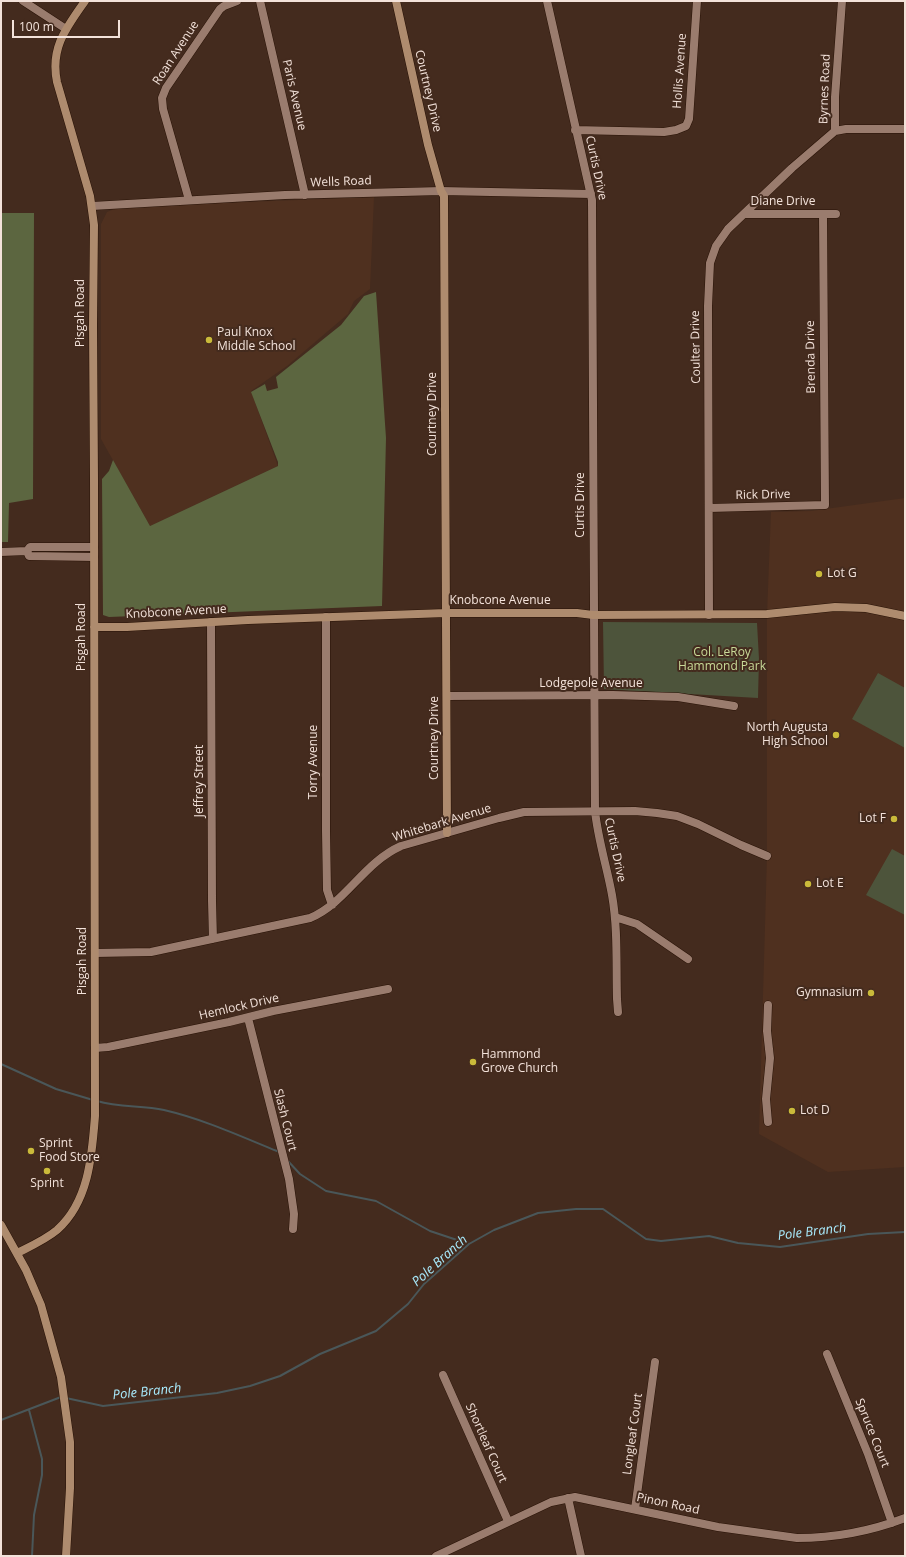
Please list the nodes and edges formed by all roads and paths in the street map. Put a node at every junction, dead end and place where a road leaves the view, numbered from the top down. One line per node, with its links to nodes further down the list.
1 (24, 1): 9 (street)
2 (84, 1): 9 (street, Pisgah Road)
3 (237, 1): 16 (street, Roan Avenue)
4 (260, 1): 15 (street, Paris Avenue)
5 (396, 1): 13 (street, Courtney Drive)
6 (547, 1): 11 (street, Curtis Drive)
7 (697, 1): 11 (street, Hollis Avenue)
8 (842, 1): 12 (street, Byrnes Road)
9 (66, 29): 17 (street, Pisgah Road)
10 (905, 128): 12 (street, Byrnes Road)
11 (575, 130): 14 (street, Curtis Drive)
12 (835, 131): 18 (street, Coulter Drive)
13 (441, 191): 14 (street, Wells Road); 15 (street, Wells Road); 27 (street, Courtney Drive)
14 (590, 194): 28 (street, Curtis Drive)
15 (305, 195): 16 (street, Wells Road)
16 (189, 200): 17 (street, Wells Road)
17 (92, 206): 23 (street, Pisgah Road)
18 (744, 214): 19 (street, Diane Drive); 22 (street, Coulter Drive)
19 (823, 214): 20 (street); 21 (street, Brenda Drive)
20 (836, 214)
21 (816, 506): 22 (street, Rick Drive)
22 (709, 508): 29 (street, Coulter Drive)
23 (94, 546): 24 (street); 26 (street, Pisgah Road)
24 (27, 551): 25 (street); 26 (street)
25 (1, 552)
26 (94, 557): 33 (street, Pisgah Road)
27 (446, 613): 28 (street, Knobcone Avenue); 31 (street, Knobcone Avenue); 34 (street, Courtney Drive)
28 (593, 615): 29 (street, Knobcone Avenue); 35 (street, Curtis Drive)
29 (709, 615): 30 (street, Knobcone Avenue)
30 (905, 616)
31 (326, 618): 32 (street, Knobcone Avenue); 40 (street, Torry Avenue)
32 (211, 622): 33 (street, Knobcone Avenue); 42 (street, Jeffrey Street)
33 (94, 627): 43 (street, Pisgah Road)
34 (447, 696): 35 (street, Lodgepole Avenue); 38 (street, Courtney Drive)
35 (594, 696): 36 (street, Lodgepole Avenue); 37 (street, Curtis Drive)
36 (734, 706)
37 (595, 812): 38 (street, Whitebark Avenue); 39 (street, Whitebark Avenue); 41 (street, Curtis Drive)
38 (447, 833): 40 (street, Whitebark Avenue)
39 (767, 856)
40 (332, 905): 42 (street, Whitebark Avenue)
41 (615, 917): 44 (street); 47 (street, Curtis Drive)
42 (213, 939): 43 (street, Whitebark Avenue)
43 (95, 953): 49 (street, Pisgah Road)
44 (688, 959)
45 (388, 989): 48 (street, Hemlock Drive)
46 (768, 1005): 50 (street)
47 (618, 1012)
48 (248, 1018): 49 (street, Hemlock Drive); 52 (street, Slash Court)
49 (96, 1048): 53 (street, Pisgah Road)
50 (768, 1122)
51 (1, 1225): 53 (street)
52 (293, 1229)
53 (17, 1253): 62 (street)
54 (827, 1354): 61 (street, Spruce Court)
55 (654, 1362): 58 (street, Longleaf Court)
56 (443, 1376): 60 (street, Shortleaf Court)
57 (568, 1498): 58 (street, Pinon Road); 60 (street, Pinon Road); 64 (street)
58 (635, 1509): 61 (street, Pinon Road)
59 (905, 1518): 61 (street, Pinon Road)
60 (508, 1521): 63 (street, Pinon Road)
61 (892, 1522)
62 (66, 1556)
63 (436, 1556)
64 (581, 1556)

